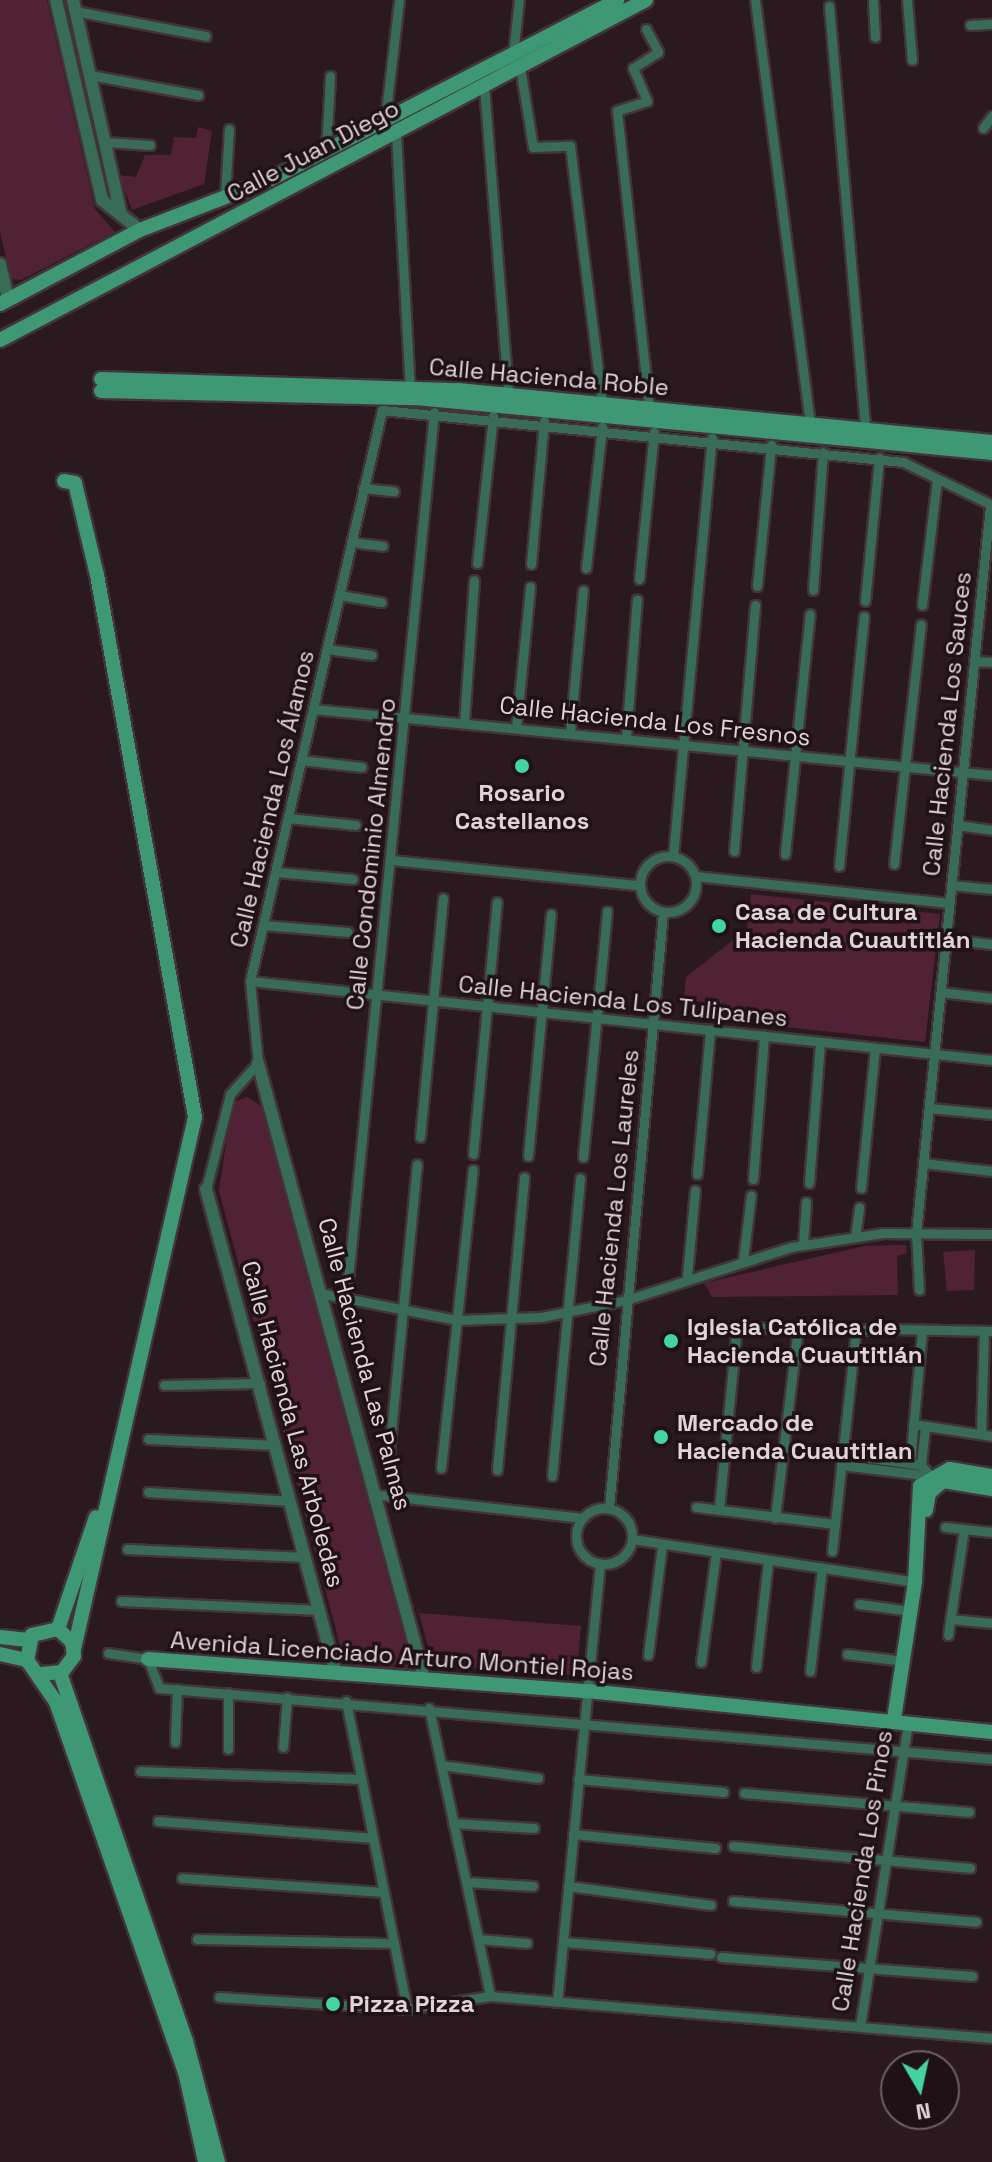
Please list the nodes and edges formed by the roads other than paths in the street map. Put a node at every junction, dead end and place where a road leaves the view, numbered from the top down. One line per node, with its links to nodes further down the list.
1 (56, 0): 33 (street)
2 (399, 0): 23 (street)
3 (519, 0): 16 (street)
4 (617, 0): 16 (main road, Calle Juan Diego)
5 (646, 0): 16 (main road, Calle Juan Diego)
6 (755, 0): 48 (street)
7 (873, 0): 15 (street)
8 (907, 0): 17 (street)
9 (74, 6): 14 (street); 18 (street)
10 (829, 6): 50 (street)
11 (992, 24): 12 (street)
12 (970, 25)
13 (646, 29): 43 (street)
14 (206, 36)
15 (875, 37)
16 (516, 60): 20 (main road, Calle Juan Diego); 23 (main road, Calle Juan Diego); 42 (street)
17 (912, 60)
18 (90, 75): 21 (street); 27 (street)
19 (330, 76): 29 (street)
20 (484, 86): 26 (main road, Calle Juan Diego); 41 (street)
21 (198, 95)
22 (992, 116): 24 (street)
23 (385, 120): 29 (main road, Calle Juan Diego)
24 (983, 128)
25 (229, 129): 30 (street)
26 (396, 133): 34 (main road, Calle Juan Diego); 40 (street)
27 (106, 142): 28 (street); 33 (street)
28 (150, 145)
29 (326, 151): 30 (main road, Calle Juan Diego)
30 (225, 196): 31 (main road, Calle Juan Diego)
31 (206, 202): 32 (main road, Calle Juan Diego); 34 (main road)
32 (189, 210): 35 (main road, Calle Juan Diego); 36 (main road)
33 (121, 215): 35 (street)
34 (218, 226): 36 (main road, Calle Juan Diego)
35 (140, 230): 38 (main road, Calle Juan Diego)
36 (199, 237): 39 (main road, Calle Juan Diego)
37 (0, 264): 38 (street)
38 (4, 298)
39 (0, 340)
40 (410, 388): 41 (main road, Calle Hacienda Roble); 56 (main road, Calle Hacienda Roble)
41 (508, 394): 42 (main road, Calle Hacienda Roble)
42 (602, 403): 43 (main road, Calle Hacienda Roble)
43 (649, 407): 48 (main road, Calle Hacienda Roble)
44 (382, 410): 45 (street, Calle Hacienda Roble); 59 (street, Calle Hacienda Los Álamos)
45 (434, 412): 46 (street, Calle Hacienda Roble); 87 (street, Calle Condominio Almendro)
46 (493, 416): 47 (street, Calle Hacienda Roble); 64 (street)
47 (544, 421): 49 (street, Calle Hacienda Roble); 65 (street)
48 (810, 423): 50 (main road, Calle Hacienda Roble)
49 (602, 427): 51 (street, Calle Hacienda Roble); 66 (street)
50 (865, 428): 53 (main road, Calle Hacienda Roble)
51 (654, 432): 52 (street, Calle Hacienda Roble); 67 (street)
52 (712, 438): 54 (street, Calle Hacienda Roble); 92 (street)
53 (992, 442)
54 (771, 445): 55 (street, Calle Hacienda Roble); 69 (street)
55 (823, 452): 57 (street, Calle Hacienda Roble); 71 (street)
56 (992, 453)
57 (879, 458): 58 (street, Calle Hacienda Roble); 75 (street)
58 (937, 479): 61 (street, Calle Hacienda Roble); 78 (street)
59 (363, 488): 60 (street); 62 (street, Calle Hacienda Los Álamos)
60 (394, 491)
61 (991, 505): 84 (street, Calle Hacienda Los Sauces)
62 (351, 542): 63 (street); 73 (street, Calle Hacienda Los Álamos)
63 (383, 546)
64 (477, 563)
65 (531, 564)
66 (586, 568)
67 (639, 579)
68 (474, 580): 88 (street)
69 (757, 586)
70 (530, 587): 89 (street)
71 (813, 590)
72 (583, 591): 90 (street)
73 (339, 595): 76 (street); 82 (street, Calle Hacienda Los Álamos)
74 (637, 599): 91 (street)
75 (865, 601)
76 (381, 602)
77 (755, 605): 93 (street)
78 (922, 605)
79 (810, 614): 94 (street)
80 (864, 616): 96 (street)
81 (921, 625): 97 (street)
82 (327, 649): 83 (street); 86 (street, Calle Hacienda Los Álamos)
83 (372, 655)
84 (974, 661): 85 (street); 99 (street, Calle Hacienda Los Sauces)
85 (992, 662)
86 (313, 709): 87 (street, Calle Hacienda Los Fresnos); 95 (street, Calle Hacienda Los Álamos)
87 (405, 717): 88 (street, Calle Hacienda Los Fresnos); 108 (street, Calle Condominio Almendro)
88 (464, 723): 89 (street, Calle Hacienda Los Fresnos)
89 (516, 728): 90 (street, Calle Hacienda Los Fresnos)
90 (570, 733): 91 (street, Calle Hacienda Los Fresnos)
91 (626, 738): 92 (street, Calle Hacienda Los Fresnos)
92 (681, 744): 93 (street, Calle Hacienda Los Fresnos); 107 (street)
93 (743, 750): 94 (street, Calle Hacienda Los Fresnos); 105 (street)
94 (796, 755): 96 (street, Calle Hacienda Los Fresnos); 106 (street)
95 (301, 760): 98 (street); 101 (street, Calle Hacienda Los Álamos)
96 (849, 761): 97 (street, Calle Hacienda Los Fresnos); 110 (street)
97 (904, 766): 99 (street, Calle Hacienda Los Fresnos); 109 (street)
98 (362, 767)
99 (963, 772): 100 (street, Calle Hacienda Los Fresnos); 103 (street, Calle Hacienda Los Sauces)
100 (992, 775)
101 (288, 818): 102 (street); 111 (street, Calle Hacienda Los Álamos)
102 (356, 825)
103 (957, 825): 104 (street); 115 (street, Calle Hacienda Los Sauces)
104 (992, 830)
105 (734, 851)
106 (785, 854)
107 (673, 856): 112 (street); 114 (street)
108 (391, 860): 114 (street); 129 (street, Calle Condominio Almendro)
109 (894, 864)
110 (839, 866)
111 (276, 872): 113 (street); 123 (street, Calle Hacienda Los Álamos)
112 (695, 876): 119 (street); 121 (street)
113 (353, 879)
114 (639, 885): 121 (street)
115 (951, 885): 116 (street); 119 (street, Calle Hacienda Los Sauces)
116 (992, 889)
117 (443, 898): 131 (street)
118 (497, 902): 132 (street)
119 (949, 903): 125 (street, Calle Hacienda Los Sauces)
120 (607, 911): 134 (street)
121 (663, 912): 135 (street, Calle Hacienda Los Laureles)
122 (551, 914): 133 (street)
123 (263, 925): 124 (street); 127 (street, Calle Hacienda Los Álamos)
124 (348, 932)
125 (946, 939): 126 (street); 128 (street, Calle Hacienda Los Sauces)
126 (992, 944)
127 (250, 981): 129 (street, Calle Hacienda Los Tulipanes); 142 (street, Calle Hacienda Los Álamos)
128 (941, 992): 130 (street); 140 (street, Calle Hacienda Los Sauces)
129 (377, 995): 131 (street, Calle Hacienda Los Tulipanes); 172 (street, Calle Condominio Almendro)
130 (992, 998)
131 (435, 1001): 132 (street, Calle Hacienda Los Tulipanes); 145 (street)
132 (491, 1007): 133 (street, Calle Hacienda Los Tulipanes); 146 (street)
133 (545, 1012): 134 (street, Calle Hacienda Los Tulipanes); 147 (street)
134 (597, 1018): 135 (street, Calle Hacienda Los Tulipanes); 148 (street)
135 (652, 1024): 136 (street, Calle Hacienda Los Tulipanes); 173 (street, Calle Hacienda Los Laureles)
136 (710, 1030): 137 (street, Calle Hacienda Los Tulipanes); 153 (street)
137 (764, 1035): 138 (street, Calle Hacienda Los Tulipanes); 156 (street)
138 (820, 1042): 139 (street, Calle Hacienda Los Tulipanes); 157 (street)
139 (875, 1048): 140 (street, Calle Hacienda Los Tulipanes); 158 (street)
140 (935, 1055): 141 (street, Calle Hacienda Los Tulipanes); 143 (street, Calle Hacienda Los Sauces)
141 (992, 1060)
142 (258, 1063): 159 (street); 171 (street, Calle Hacienda Las Palmas)
143 (929, 1108): 144 (street); 149 (street, Calle Hacienda Los Sauces)
144 (992, 1114)
145 (420, 1137)
146 (473, 1154)
147 (528, 1156)
148 (583, 1157)
149 (923, 1163): 152 (street); 164 (street, Calle Hacienda Los Sauces)
150 (417, 1164): 174 (street)
151 (473, 1170): 177 (street)
152 (992, 1171)
153 (697, 1174)
154 (524, 1177): 176 (street)
155 (580, 1178): 175 (street)
156 (753, 1179)
157 (809, 1183)
158 (861, 1188)
159 (206, 1189): 186 (street, Calle Hacienda Las Arboledas)
160 (695, 1190): 169 (street)
161 (751, 1195): 168 (street)
162 (806, 1202): 167 (street)
163 (859, 1207): 166 (street)
164 (916, 1233): 165 (street); 166 (street); 170 (street, Calle Hacienda Los Sauces)
165 (992, 1234)
166 (855, 1237): 167 (street)
167 (803, 1245): 168 (street)
168 (743, 1260): 169 (street)
169 (687, 1276): 173 (street)
170 (919, 1290)
171 (324, 1294): 172 (street); 205 (street, Calle Hacienda Las Palmas)
172 (346, 1300): 174 (street)
173 (626, 1300): 175 (street); 208 (street, Calle Hacienda Los Laureles)
174 (400, 1311): 177 (street); 193 (street)
175 (571, 1312): 176 (street); 201 (street)
176 (511, 1318): 177 (street); 199 (street)
177 (457, 1320): 198 (street)
178 (716, 1327): 179 (street)
179 (737, 1327): 180 (street); 209 (street)
180 (798, 1328): 181 (street); 211 (street)
181 (856, 1329): 183 (street); 194 (street)
182 (894, 1329): 184 (street)
183 (875, 1330)
184 (922, 1330): 185 (street); 188 (street)
185 (988, 1331): 190 (street)
186 (260, 1383): 187 (street); 192 (street, Calle Hacienda Las Arboledas)
187 (164, 1385)
188 (913, 1424): 189 (street); 195 (street)
189 (925, 1426): 190 (street); 200 (street)
190 (987, 1435)
191 (148, 1439): 192 (street)
192 (276, 1445): 206 (street, Calle Hacienda Las Arboledas)
193 (389, 1454)
194 (843, 1454): 196 (street); 197 (street)
195 (910, 1463): 197 (street); 200 (street)
196 (841, 1465): 197 (street); 212 (street)
197 (892, 1466): 200 (street)
198 (441, 1468)
199 (497, 1470)
200 (930, 1475): 202 (main road); 203 (main road); 225 (main road, Calle Hacienda Los Pinos)
201 (552, 1476)
202 (992, 1476)
203 (992, 1489)
204 (148, 1492): 206 (street)
205 (380, 1495): 210 (street); 250 (street, Calle Hacienda Las Palmas)
206 (291, 1501): 221 (street, Calle Hacienda Las Arboledas)
207 (696, 1507): 209 (street)
208 (609, 1508): 210 (street); 216 (street)
209 (719, 1509): 211 (street)
210 (583, 1518): 223 (street)
211 (775, 1518): 212 (street)
212 (835, 1524): 219 (street)
213 (945, 1527): 214 (street)
214 (964, 1529): 215 (street); 230 (street)
215 (992, 1532)
216 (632, 1539): 217 (street); 223 (street)
217 (662, 1546): 220 (street); 240 (street)
218 (127, 1549): 221 (street)
219 (832, 1551)
220 (716, 1553): 222 (street); 244 (street)
221 (305, 1557): 228 (street, Calle Hacienda Las Arboledas)
222 (768, 1561): 224 (street); 245 (street)
223 (600, 1563): 252 (street)
224 (822, 1568): 225 (street); 246 (street)
225 (915, 1582): 229 (main road, Calle Hacienda Los Pinos)
226 (121, 1601): 228 (street)
227 (859, 1604): 229 (street)
228 (319, 1610): 247 (street, Calle Hacienda Las Arboledas)
229 (911, 1611): 243 (main road, Calle Hacienda Los Pinos)
230 (950, 1619): 231 (street); 233 (street)
231 (992, 1623)
232 (58, 1629): 235 (main road); 236 (main road); 236 (main road)
233 (948, 1635)
234 (0, 1637): 235 (main road)
235 (28, 1640): 242 (main road)
236 (74, 1649): 248 (main road)
237 (108, 1653): 241 (street)
238 (0, 1654): 242 (main road)
239 (847, 1654): 243 (street)
240 (648, 1655)
241 (148, 1659): 247 (main road, Avenida Licenciado Arturo Montiel Rojas); 251 (street, Avenida Licenciado Arturo Montiel Rojas)
242 (27, 1660): 249 (main road)
243 (904, 1661): 257 (main road, Calle Hacienda Los Pinos)
244 (701, 1662)
245 (756, 1667)
246 (810, 1671)
247 (335, 1672): 250 (main road, Avenida Licenciado Arturo Montiel Rojas)
248 (60, 1673): 249 (main road); 306 (main road)
249 (42, 1674): 305 (main road)
250 (424, 1678): 252 (main road, Avenida Licenciado Arturo Montiel Rojas)
251 (177, 1689): 253 (street, Avenida Licenciado Arturo Montiel Rojas); 260 (street)
252 (587, 1691): 257 (main road, Avenida Licenciado Arturo Montiel Rojas); 258 (street)
253 (228, 1693): 254 (street, Avenida Licenciado Arturo Montiel Rojas); 262 (street)
254 (287, 1697): 255 (street, Avenida Licenciado Arturo Montiel Rojas); 261 (street)
255 (346, 1701): 256 (street, Avenida Licenciado Arturo Montiel Rojas); 268 (street)
256 (429, 1708): 258 (street, Avenida Licenciado Arturo Montiel Rojas); 265 (street)
257 (901, 1720): 259 (main road, Avenida Licenciado Arturo Montiel Rojas); 263 (street, Calle Hacienda Los Pinos)
258 (584, 1721): 263 (street, Avenida Licenciado Arturo Montiel Rojas); 269 (street)
259 (992, 1732)
260 (175, 1742)
261 (283, 1747)
262 (228, 1749)
263 (903, 1750): 264 (street, Avenida Licenciado Arturo Montiel Rojas); 272 (street, Calle Hacienda Los Pinos)
264 (992, 1759)
265 (441, 1765): 267 (street); 275 (street)
266 (140, 1771): 268 (street)
267 (538, 1778)
268 (361, 1779): 278 (street)
269 (578, 1779): 270 (street); 277 (street)
270 (723, 1792)
271 (744, 1793): 272 (street)
272 (896, 1806): 273 (street); 281 (street, Calle Hacienda Los Pinos)
273 (969, 1812)
274 (158, 1821): 278 (street)
275 (453, 1823): 276 (street); 284 (street)
276 (534, 1828)
277 (573, 1834): 280 (street); 286 (street)
278 (373, 1838): 287 (street)
279 (733, 1846): 281 (street)
280 (715, 1848)
281 (887, 1860): 282 (street); 290 (street, Calle Hacienda Los Pinos)
282 (970, 1868)
283 (182, 1878): 287 (street)
284 (466, 1882): 285 (street); 293 (street)
285 (533, 1886)
286 (568, 1886): 289 (street); 294 (street)
287 (384, 1892): 295 (street)
288 (733, 1901): 290 (street)
289 (711, 1905)
290 (877, 1915): 291 (street); 297 (street, Calle Hacienda Los Pinos)
291 (976, 1922)
292 (197, 1939): 295 (street)
293 (478, 1939): 296 (street); 299 (street)
294 (563, 1942): 297 (street); 301 (street)
295 (394, 1943): 302 (street)
296 (527, 1943)
297 (869, 1970): 298 (street); 303 (street, Calle Hacienda Los Pinos)
298 (972, 1976)
299 (490, 1996): 301 (street); 302 (street)
300 (219, 1997): 302 (street)
301 (557, 2002): 303 (street)
302 (407, 2009)
303 (860, 2026): 304 (street)
304 (992, 2038)
305 (205, 2162)
306 (218, 2162)

